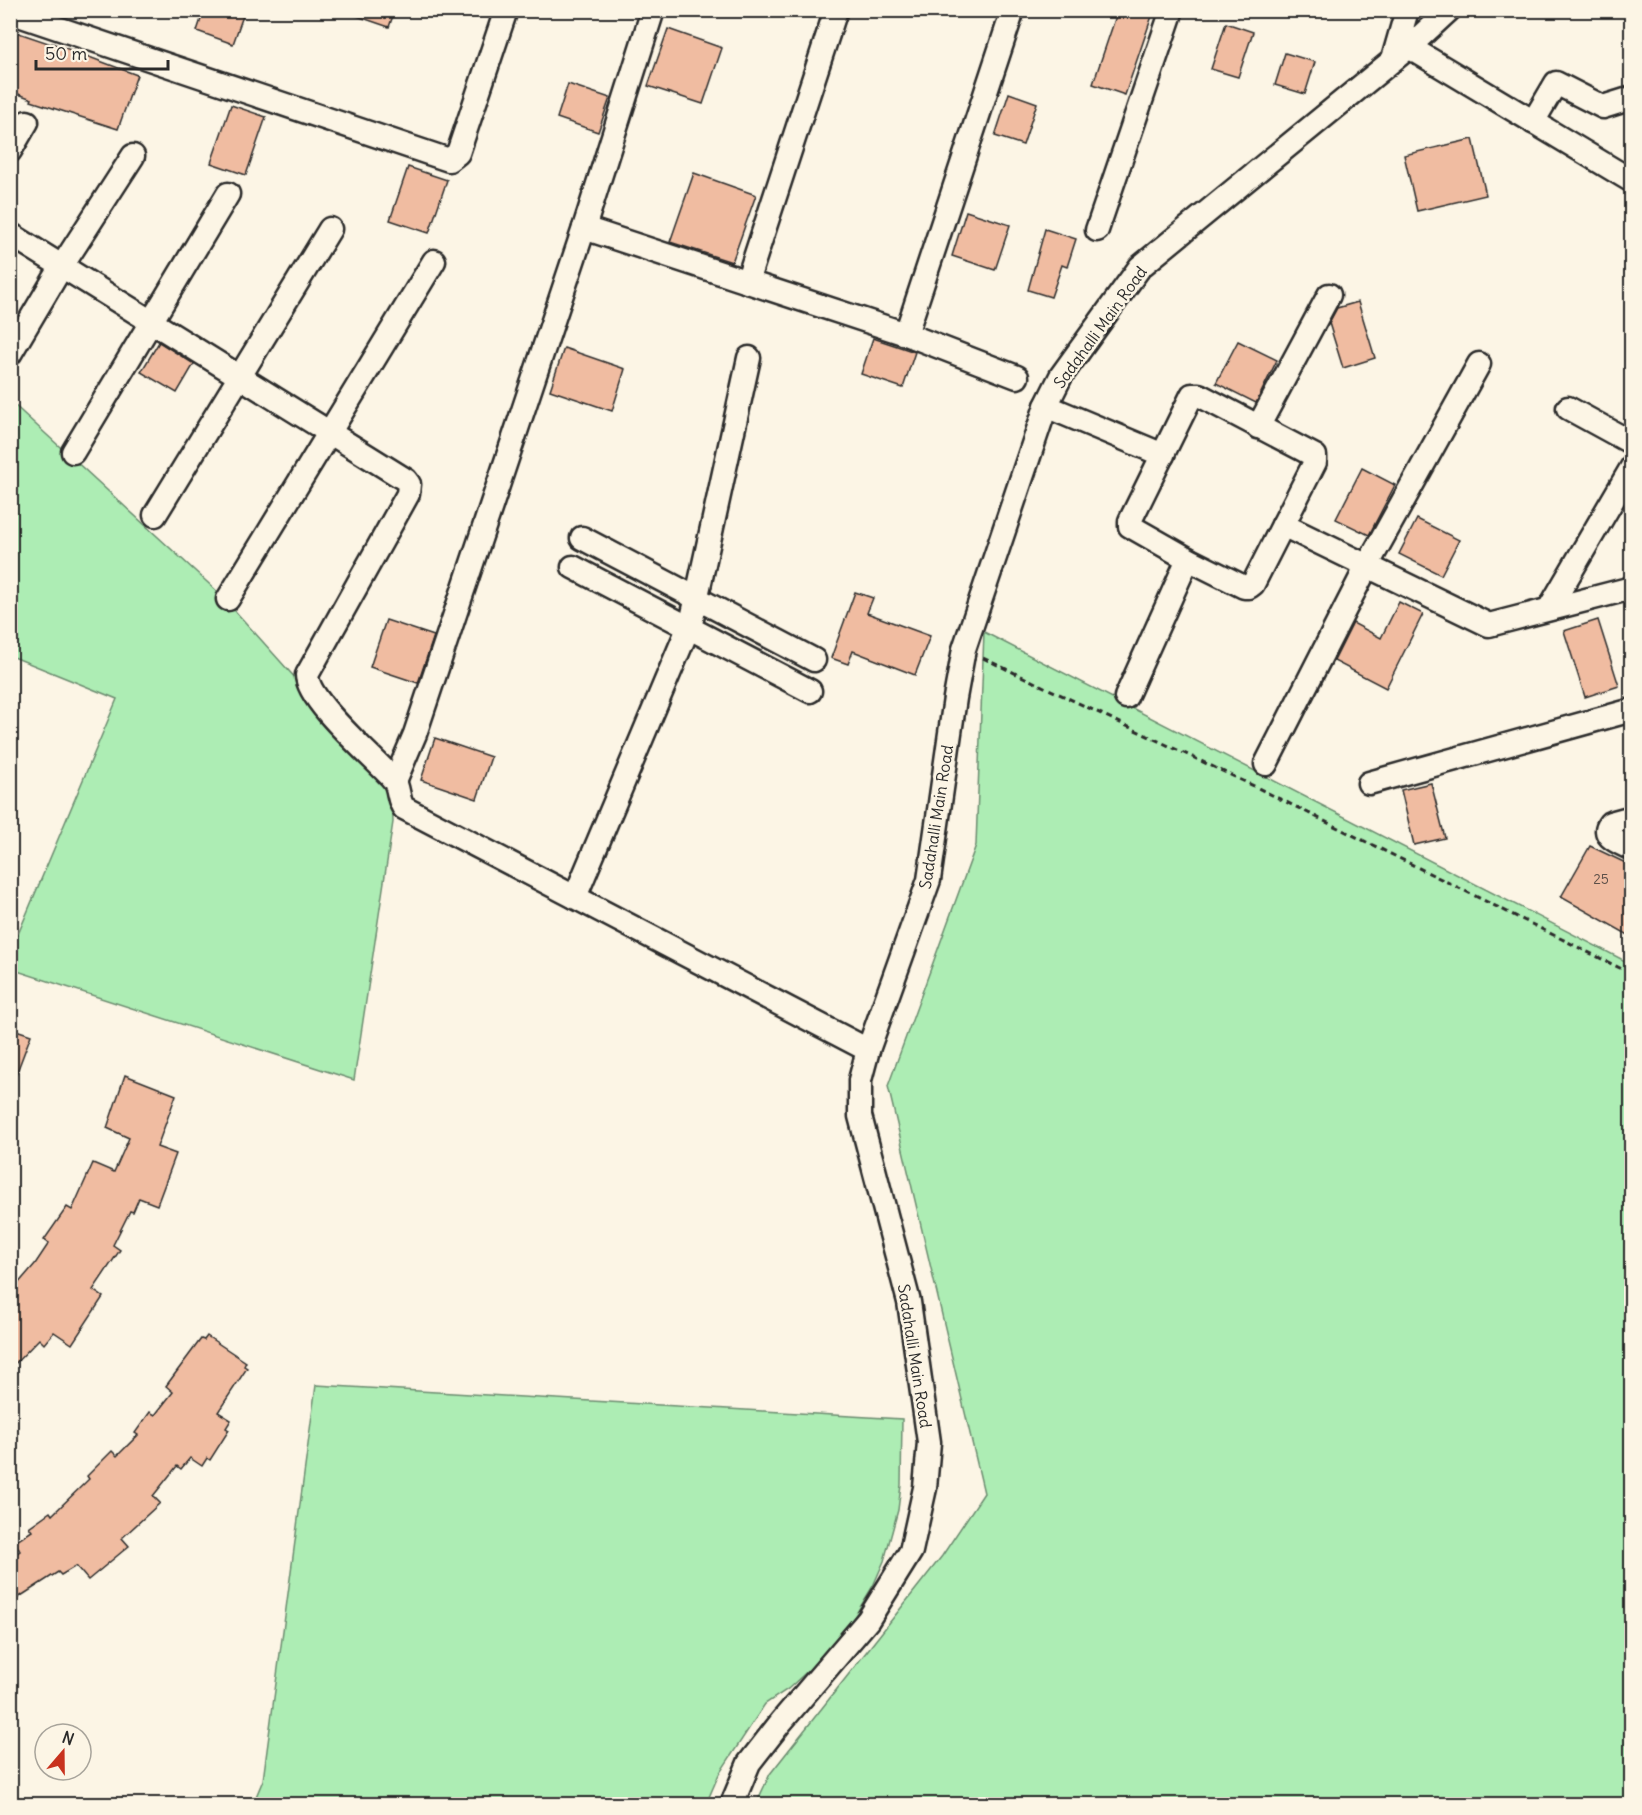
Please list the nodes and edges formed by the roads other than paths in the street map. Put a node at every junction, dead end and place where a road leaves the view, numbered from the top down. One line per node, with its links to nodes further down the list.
1 (506, 10): 8 (street)
2 (653, 10): 17 (street)
3 (836, 10): 23 (street)
4 (1013, 10): 26 (street)
5 (1172, 10): 19 (street)
6 (1407, 10): 9 (street)
7 (1449, 10): 9 (street, Sadahalli Main Road)
8 (10, 12)
9 (1401, 53): 12 (street); 32 (street, Sadahalli Main Road)
10 (1632, 98): 12 (street)
11 (27, 122): 13 (street)
12 (1533, 122): 15 (street)
13 (10, 151)
14 (133, 156): 22 (street)
15 (1632, 181)
16 (228, 194): 25 (street)
17 (584, 228): 23 (street); 56 (street)
18 (330, 229): 30 (street)
19 (1097, 230)
20 (10, 234): 22 (street)
21 (434, 261): 35 (street)
22 (62, 266): 25 (street); 27 (street)
23 (747, 282): 26 (street)
24 (1329, 295): 34 (street)
25 (152, 322): 30 (street); 37 (street)
26 (906, 334): 31 (street)
27 (10, 354)
28 (749, 358): 47 (street)
29 (1479, 364): 44 (street)
30 (239, 376): 35 (street); 40 (street)
31 (1017, 377)
32 (1046, 406): 38 (street); 61 (street, Sadahalli Main Road)
33 (1568, 408): 36 (street)
34 (1258, 427): 38 (street); 41 (street)
35 (330, 433): 48 (street); 56 (street)
36 (1632, 443)
37 (73, 452)
38 (1163, 455): 43 (street)
39 (1632, 467): 49 (street)
40 (156, 515)
41 (1283, 525): 43 (street); 44 (street)
42 (582, 538): 47 (street)
43 (1188, 559): 53 (street)
44 (1367, 566): 49 (street); 55 (street)
45 (573, 567): 50 (street)
46 (1632, 588): 49 (street)
47 (697, 598): 50 (street); 51 (street)
48 (228, 599)
49 (1549, 609)
50 (689, 628): 52 (street); 60 (street)
51 (814, 660)
52 (810, 691)
53 (1126, 697)
54 (1632, 710): 57 (street)
55 (1266, 764)
56 (395, 781): 60 (street)
57 (1369, 783)
58 (1632, 817): 59 (street)
59 (1632, 849)
60 (575, 897): 61 (street)
61 (868, 1050): 62 (street, Sadahalli Main Road)
62 (732, 1804)

